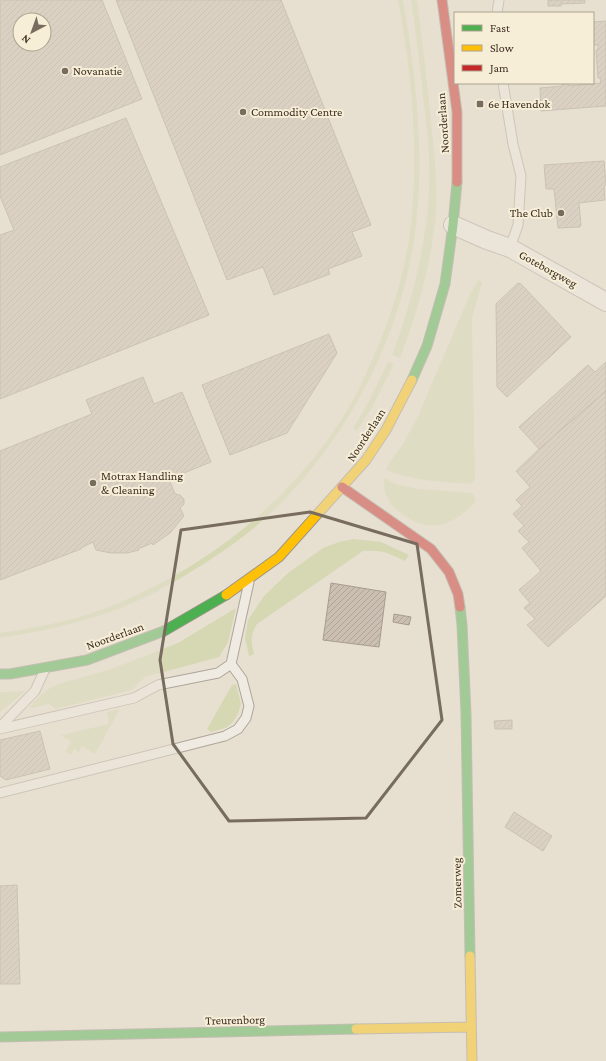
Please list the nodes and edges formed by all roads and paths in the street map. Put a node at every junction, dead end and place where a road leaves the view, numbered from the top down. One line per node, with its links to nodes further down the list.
1 (442, 0): 5 (street, Noorderlaan)
2 (499, 0): 3 (lane)
3 (497, 12)
4 (503, 84): 6 (lane)
5 (453, 225): 6 (street, Goteborgweg); 8 (street, Noorderlaan)
6 (510, 248): 7 (street, Goteborgweg)
7 (606, 302)
8 (342, 487): 9 (street, Noorderlaan); 15 (street, Zomerweg)
9 (250, 578): 10 (lane); 11 (street, Noorderlaan)
10 (232, 664): 13 (lane); 14 (lane)
11 (46, 667): 12 (street, Noorderlaan); 13 (lane)
12 (0, 674)
13 (0, 728)
14 (0, 793)
15 (471, 1027): 16 (street, Treurenborg); 17 (street, Zomerweg)
16 (0, 1037)
17 (472, 1061)

